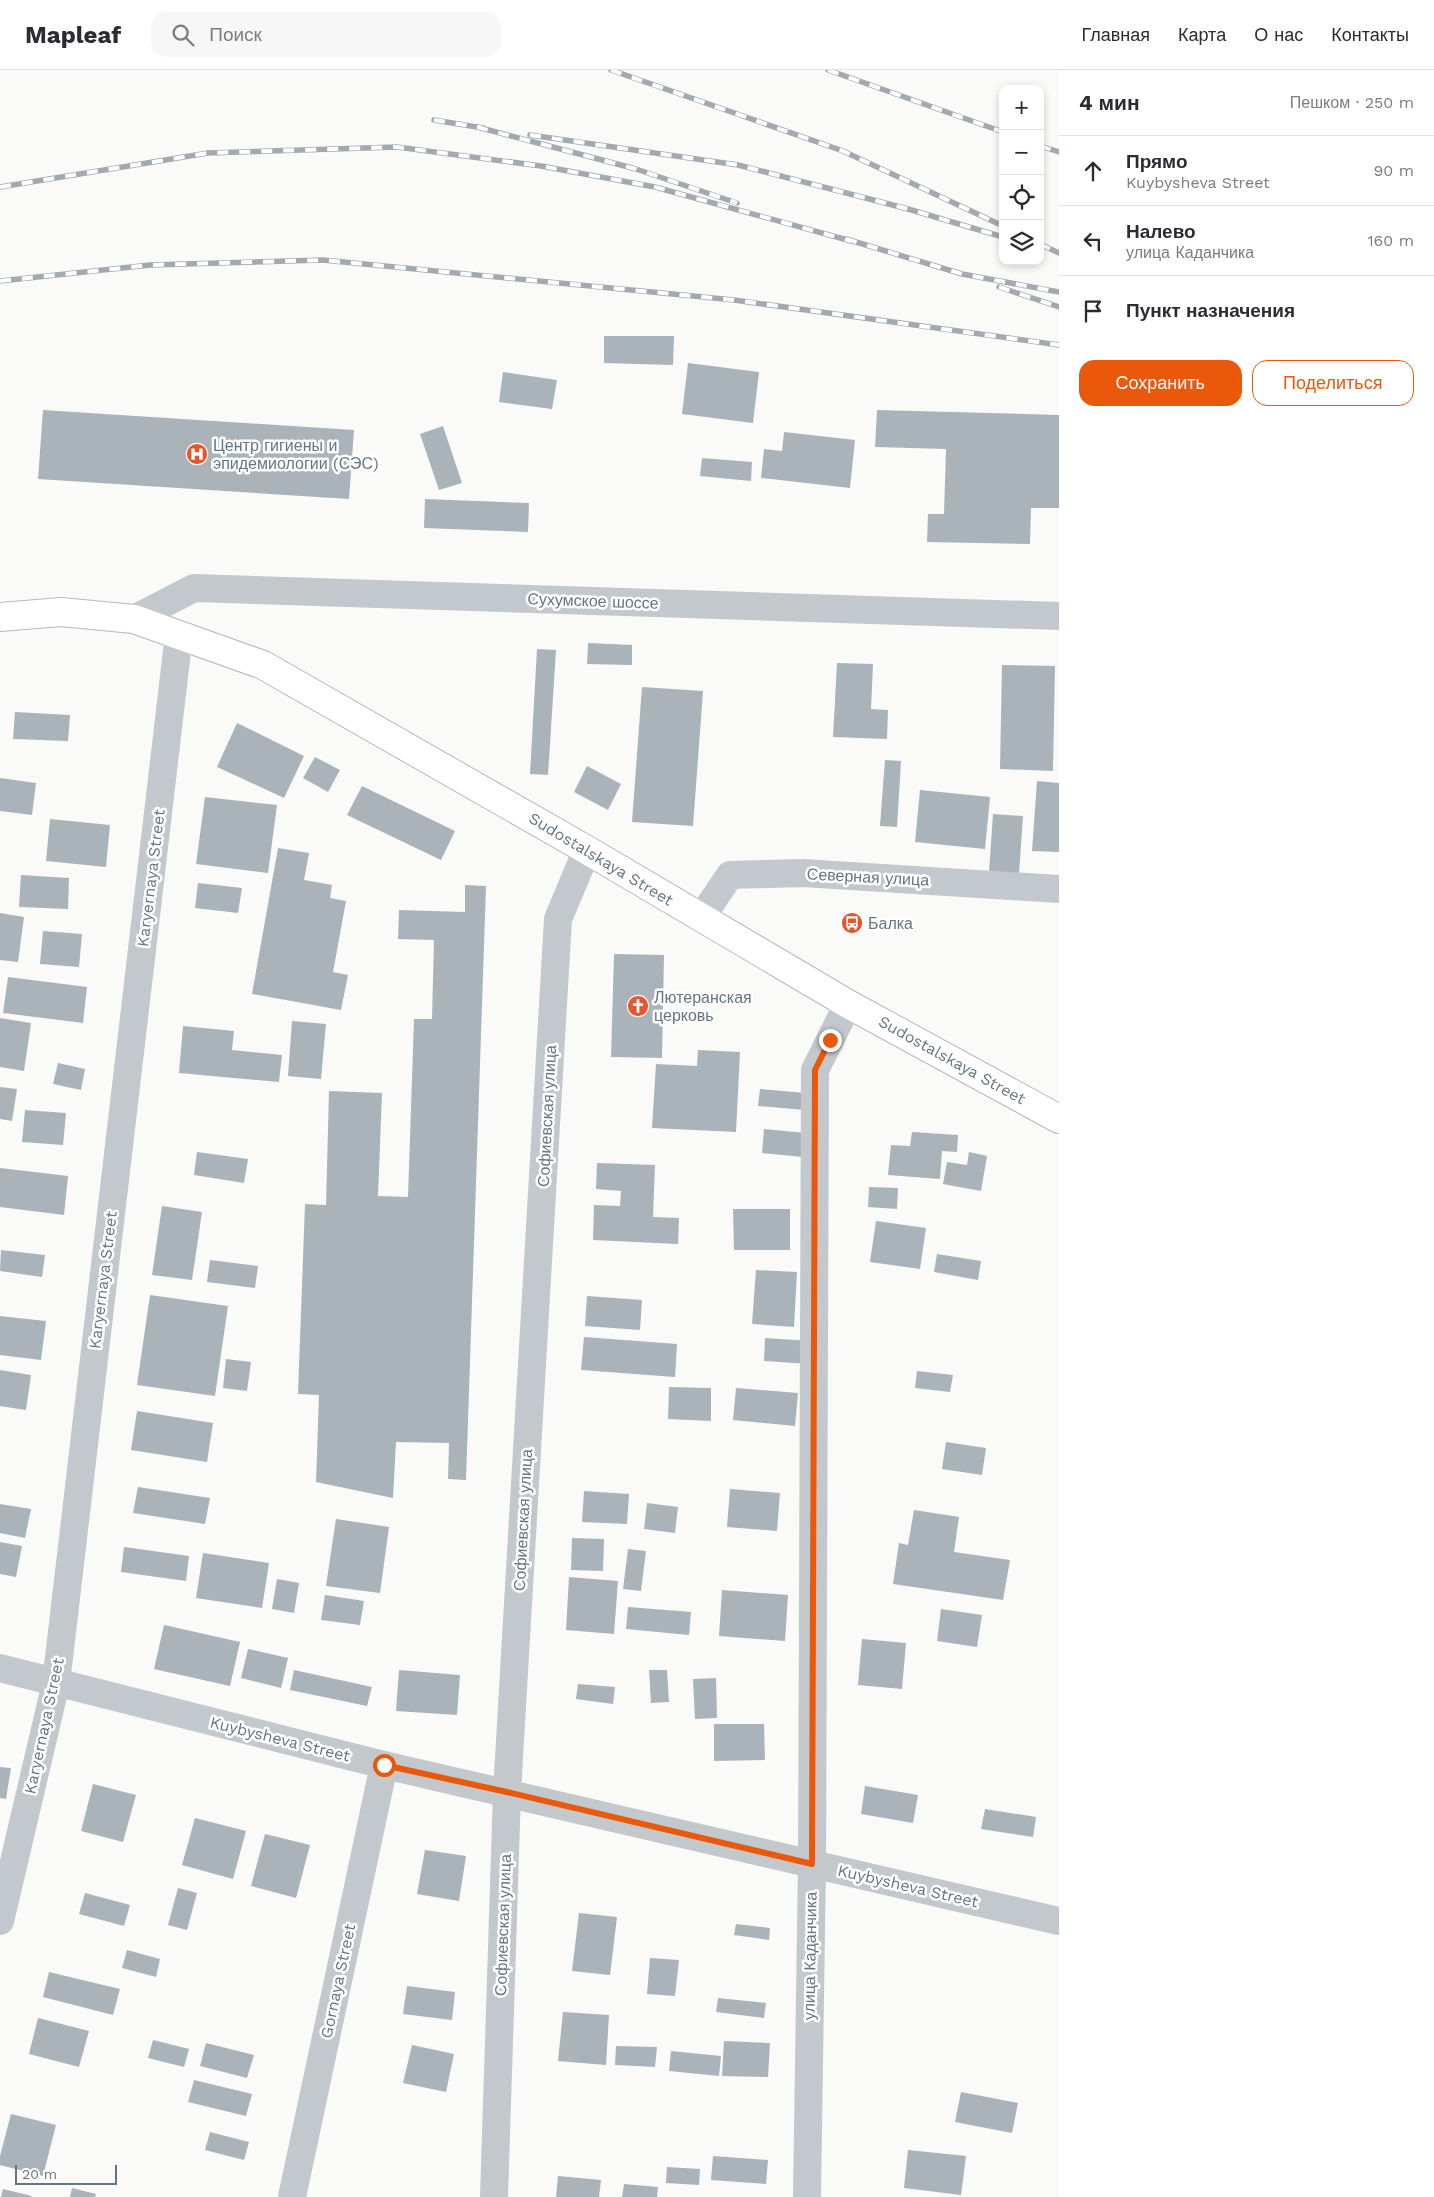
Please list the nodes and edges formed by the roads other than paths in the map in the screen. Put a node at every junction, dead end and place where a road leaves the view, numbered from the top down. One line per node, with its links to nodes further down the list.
1 (1059, 616): 3 (street, Сухумское шоссе)
2 (0, 617): 3 (highway, Sudostalskaya Street)
3 (134, 619): 4 (highway, Sudostalskaya Street)
4 (179, 634): 5 (highway, Sudostalskaya Street); 11 (street, Karyernaya Street)
5 (587, 850): 7 (highway, Sudostalskaya Street); 13 (street, Софиевская улица)
6 (1059, 889): 7 (street, Северная улица)
7 (701, 918): 8 (highway, Sudostalskaya Street)
8 (848, 1004): 9 (highway, Sudostalskaya Street); 14 (street, улица Каданчика)
9 (1059, 1119)
10 (0, 1668): 11 (street, Kuybysheva Street)
11 (56, 1683): 12 (street, Kuybysheva Street); 15 (street, Karyernaya Street)
12 (384, 1765): 13 (street, Kuybysheva Street); 17 (street, Gornaya Street)
13 (507, 1792): 14 (street, Kuybysheva Street); 18 (street, Софиевская улица)
14 (812, 1864): 16 (street, Kuybysheva Street); 19 (street, улица Каданчика)
15 (0, 1921)
16 (1059, 1921)
17 (292, 2197)
18 (494, 2197)
19 (807, 2197)

